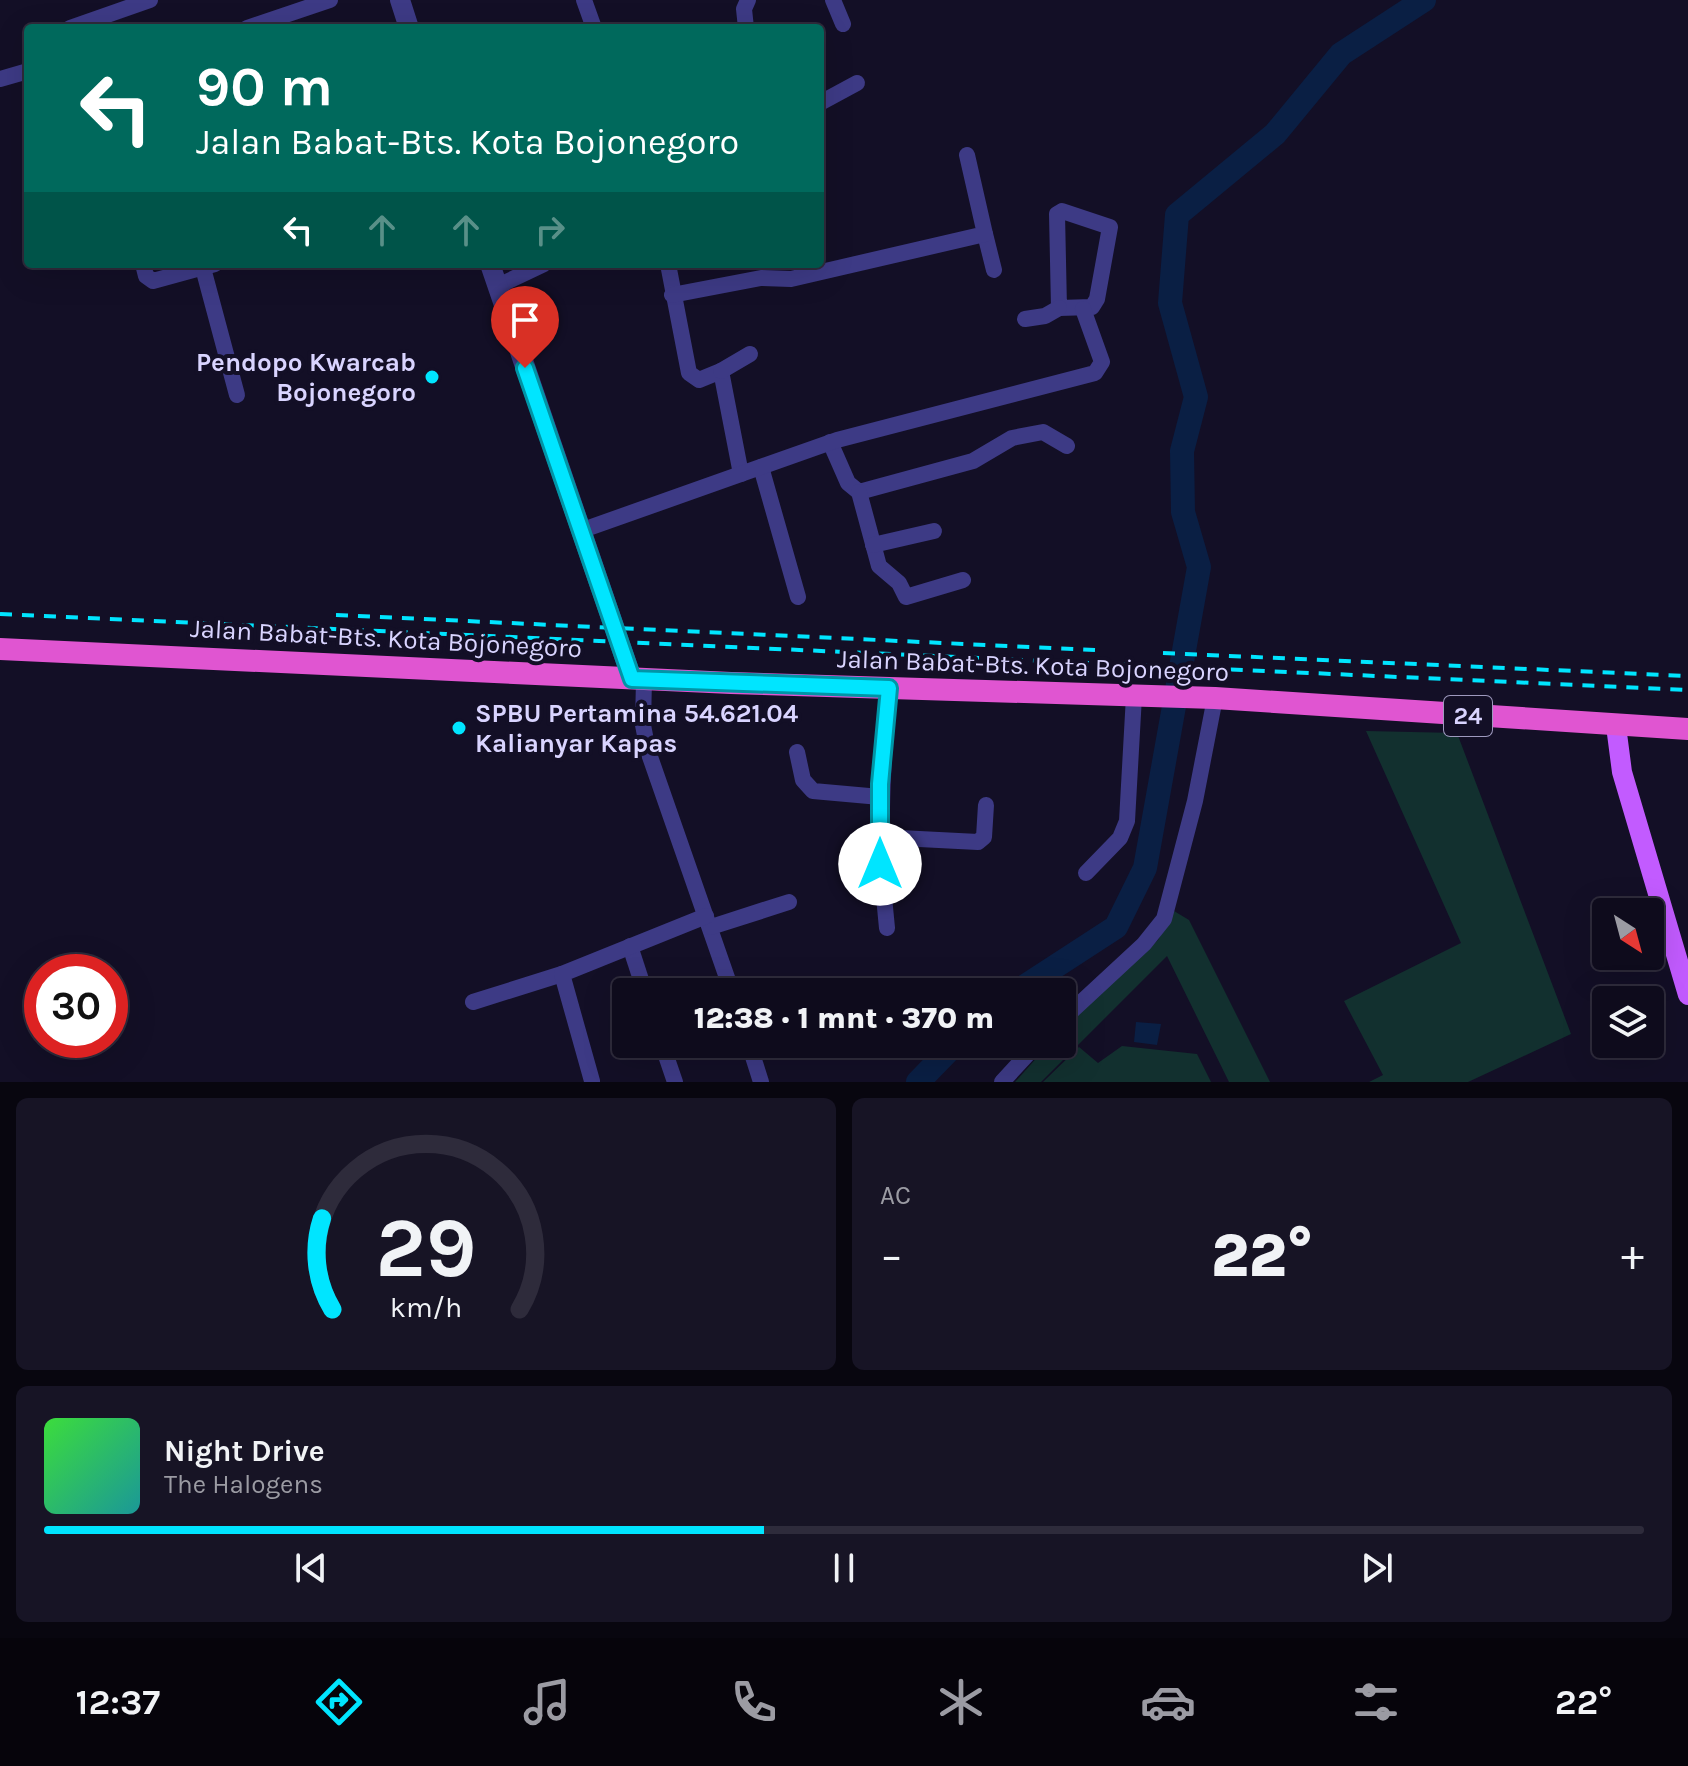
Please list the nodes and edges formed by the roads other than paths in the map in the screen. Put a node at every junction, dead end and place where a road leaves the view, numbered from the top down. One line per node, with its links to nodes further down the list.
1 (150, 0): 7 (street)
2 (330, 0): 8 (street)
3 (400, 0): 9 (street)
4 (584, 0): 10 (street)
5 (748, 0): 11 (street)
6 (833, 0): 12 (street)
7 (81, 24)
8 (259, 24)
9 (408, 24)
10 (593, 24)
11 (746, 24)
12 (843, 24)
13 (24, 72): 14 (street)
14 (0, 79)
15 (857, 83): 16 (street)
16 (824, 101)
17 (967, 155): 18 (street)
18 (985, 234): 25 (street); 27 (street)
19 (145, 268): 20 (street)
20 (202, 268)
21 (209, 268): 33 (street)
22 (491, 268): 26 (street)
23 (536, 268): 26 (street)
24 (669, 268): 27 (street)
25 (994, 270)
26 (498, 286): 39 (street)
27 (672, 295): 32 (street)
28 (1059, 308): 29 (street); 29 (street); 30 (street)
29 (1083, 309): 34 (street)
30 (1025, 319)
31 (750, 354): 32 (street)
32 (721, 371): 37 (street)
33 (237, 395)
34 (830, 442): 36 (street); 38 (street)
35 (1067, 446): 38 (street)
36 (761, 467): 37 (street); 43 (street)
37 (741, 474): 39 (street)
38 (859, 492): 41 (street)
39 (580, 531): 45 (street)
40 (934, 531): 41 (street)
41 (873, 545): 42 (street)
42 (963, 580)
43 (798, 597)
44 (0, 649): 45 (highway, Jalan Babat-Bts. Kota Bojonegoro / 24)
45 (638, 679): 46 (highway, Jalan Babat-Bts. Kota Bojonegoro / 24); 57 (street)
46 (889, 688): 47 (highway, Jalan Babat-Bts. Kota Bojonegoro / 24); 52 (street)
47 (1143, 696): 48 (highway, Jalan Babat-Bts. Kota Bojonegoro / 24); 55 (street)
48 (1207, 698): 49 (highway, Jalan Babat-Bts. Kota Bojonegoro / 24); 66 (street)
49 (1623, 726): 50 (highway, 24); 60 (main road); 64 (main road)
50 (1688, 729)
51 (797, 752): 52 (street)
52 (880, 797): 54 (street)
53 (986, 805): 54 (street)
54 (880, 837): 58 (street)
55 (1086, 873)
56 (789, 902): 57 (street)
57 (709, 922): 59 (street); 63 (street)
58 (887, 928)
59 (630, 946): 61 (street); 62 (street)
60 (1688, 947)
61 (562, 974): 65 (street); 71 (street)
62 (640, 978)
63 (727, 978)
64 (1688, 995)
65 (473, 1002)
66 (1076, 1007)
67 (665, 1058): 70 (street)
68 (753, 1058): 72 (street)
69 (1024, 1058): 73 (street)
70 (670, 1080)
71 (592, 1081)
72 (761, 1082)
73 (1002, 1082)

